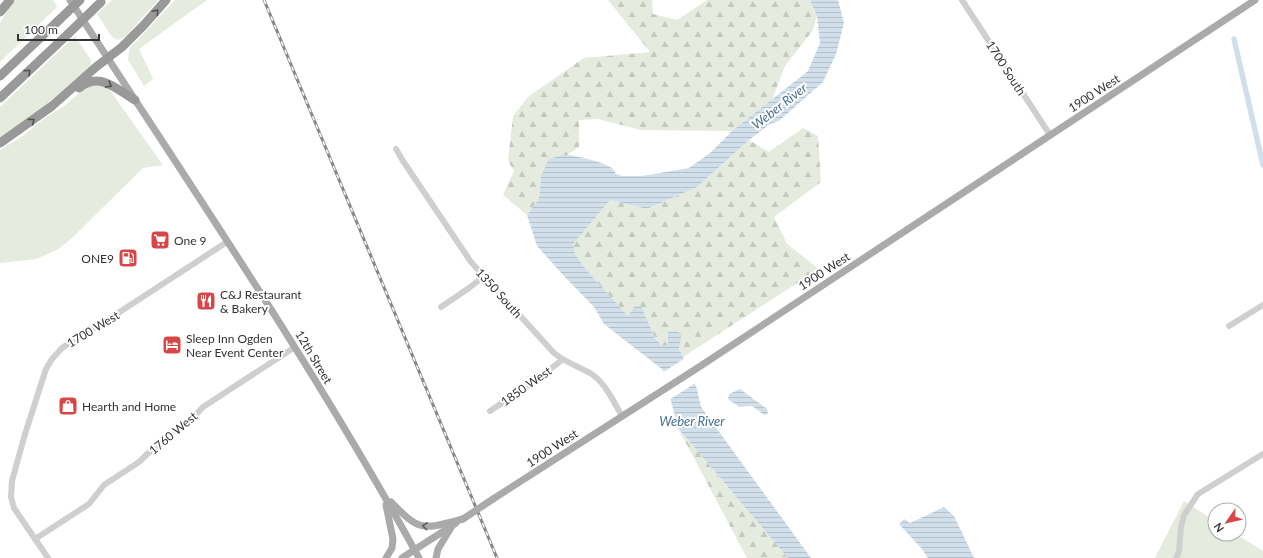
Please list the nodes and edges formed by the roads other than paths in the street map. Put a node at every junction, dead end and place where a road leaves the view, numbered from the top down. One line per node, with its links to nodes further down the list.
1 (10, 0): 8 (highway)
2 (70, 0): 9 (main road, 12th Street)
3 (80, 0): 10 (highway, bridge)
4 (166, 0): 9 (highway, one-way to 4)
5 (962, 0): 14 (street, 1700 South)
6 (1255, 0): 14 (main road, 1900 West)
7 (102, 1): 11 (highway, one-way to 7, bridge)
8 (0, 12)
9 (108, 58): 12 (main road, 12th Street); 13 (highway)
10 (0, 76)
11 (0, 98)
12 (135, 100): 13 (highway, one-way to 12); 17 (main road, 12th Street)
13 (52, 106): 15 (highway, one-way to 13)
14 (1050, 135): 25 (main road, 1900 West)
15 (0, 143)
16 (396, 149): 18 (street, 1350 South)
17 (227, 242): 22 (main road, 12th Street); 30 (street, 1700 West)
18 (483, 277): 20 (street); 23 (street, 1350 South)
19 (1263, 305): 21 (street)
20 (441, 306)
21 (1229, 326)
22 (295, 347): 27 (main road, 12th Street); 30 (street, 1760 West)
23 (562, 360): 24 (street, 1850 West); 25 (street, 1350 South)
24 (490, 411)
25 (622, 416): 28 (main road, 1900 West, bridge)
26 (1263, 454): 37 (street)
27 (383, 495): 28 (main road, one-way to 27); 31 (main road, 12th Street); 33 (main road)
28 (463, 519): 29 (main road, 1900 West)
29 (452, 525): 31 (main road, 1900 West); 36 (main road)
30 (35, 539): 32 (street)
31 (415, 550): 34 (main road, 1900 West); 35 (main road, 12th Street)
32 (48, 558)
33 (386, 558)
34 (402, 558)
35 (419, 558)
36 (436, 558)
37 (1176, 558)

